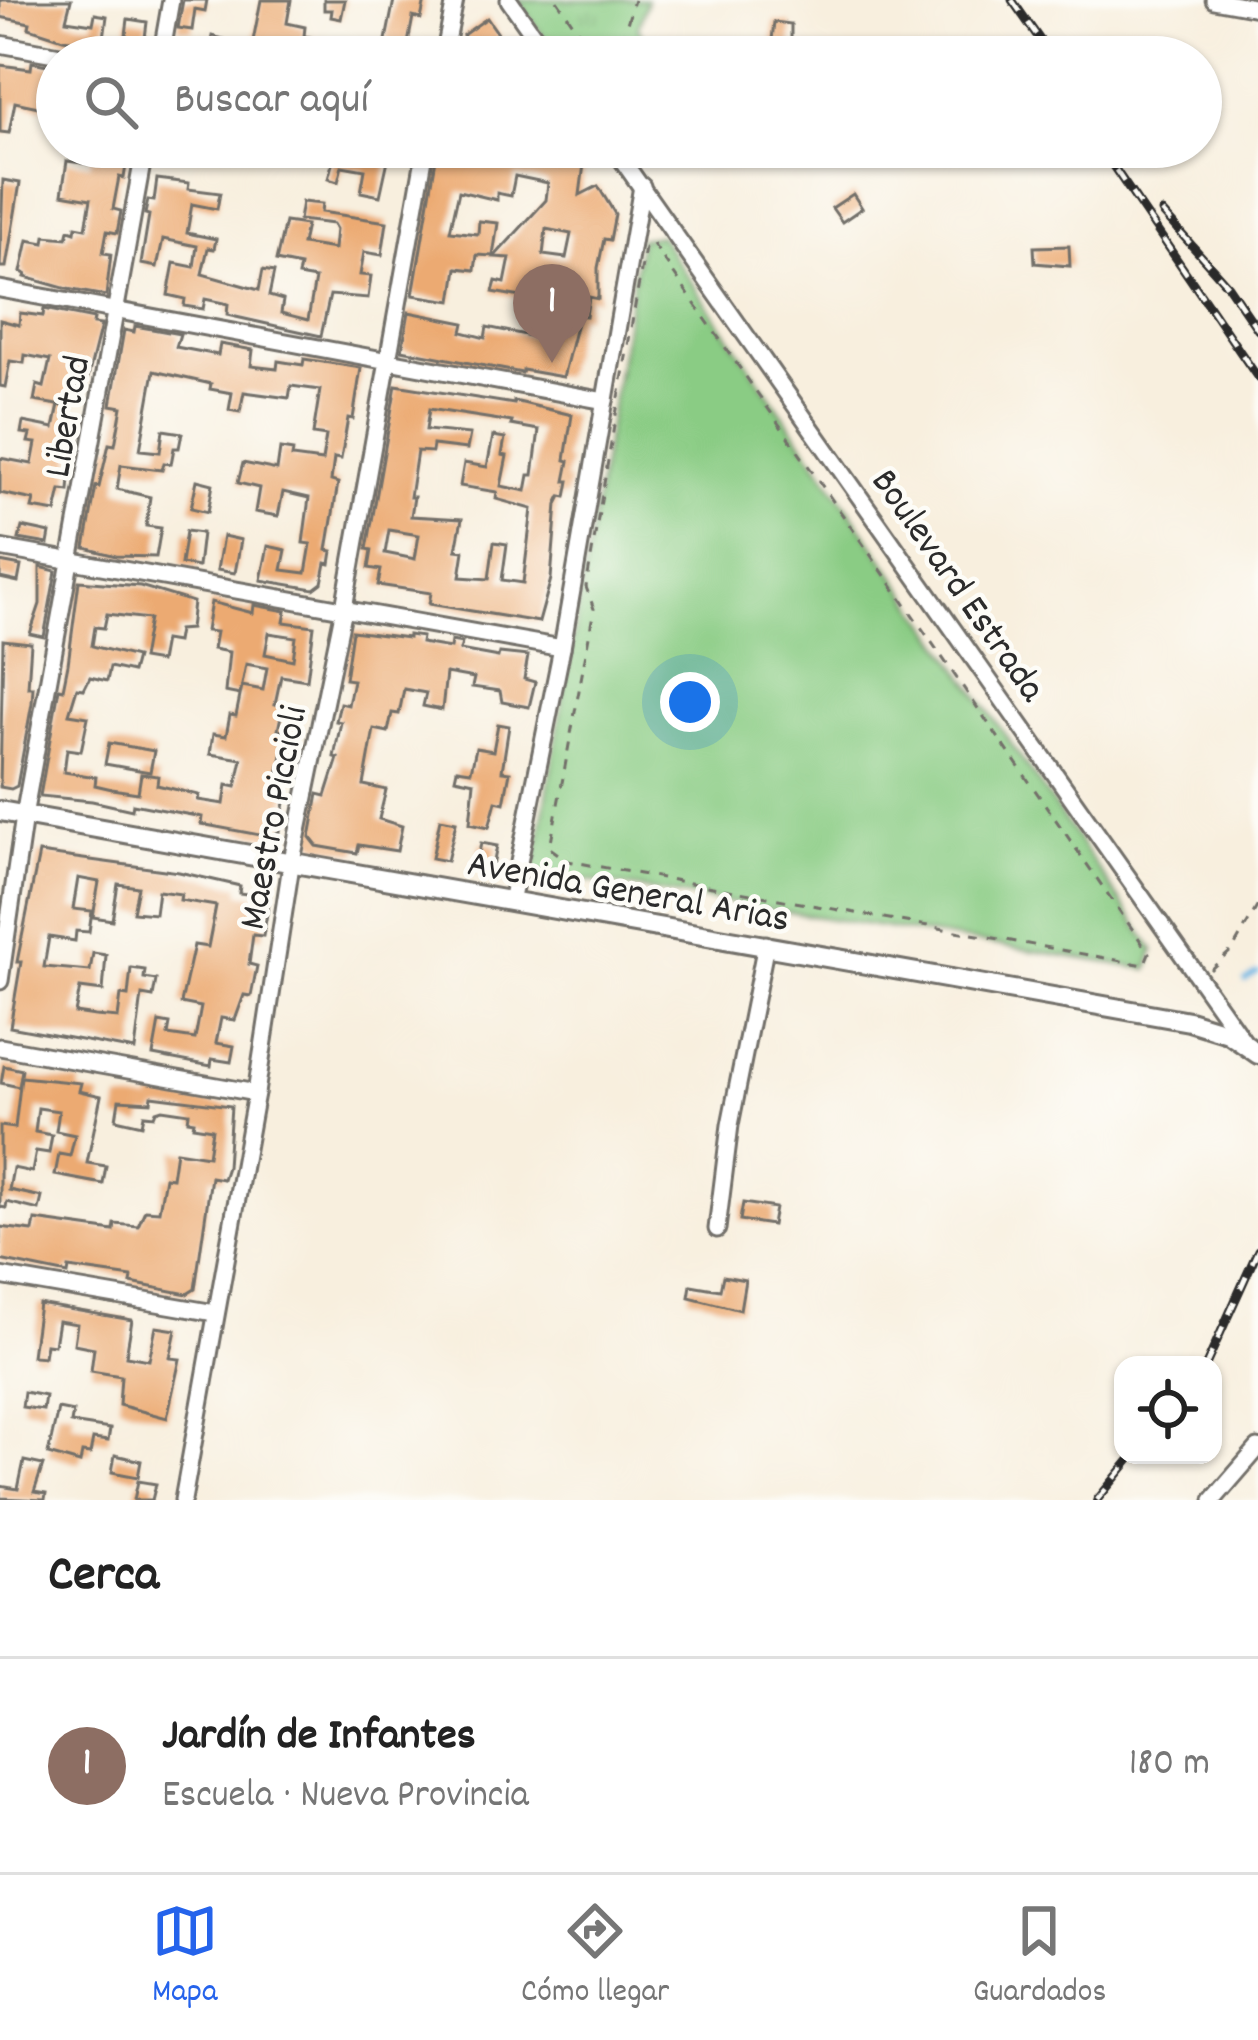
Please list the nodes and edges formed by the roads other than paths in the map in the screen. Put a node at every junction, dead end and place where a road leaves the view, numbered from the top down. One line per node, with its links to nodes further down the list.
1 (171, 0): 6 (street)
2 (455, 0): 7 (street)
3 (509, 0): 8 (street)
4 (1214, 0): 5 (street)
5 (1258, 8)
6 (165, 36)
7 (447, 36)
8 (534, 36)
9 (0, 44): 10 (street)
10 (36, 51)
11 (142, 168): 16 (street, Libertad)
12 (422, 168): 17 (street, Maestro Piccioli)
13 (629, 168): 14 (street, Boulevard Estrada)
14 (643, 186): 18 (street); 30 (street, Boulevard Estrada)
15 (0, 289): 16 (street)
16 (116, 311): 17 (street); 20 (street, Libertad)
17 (388, 360): 18 (street); 21 (street, Maestro Piccioli)
18 (605, 401): 22 (street)
19 (0, 548): 20 (street)
20 (72, 561): 21 (street); 24 (street, Libertad)
21 (344, 608): 22 (street); 25 (street, Maestro Piccioli)
22 (562, 648): 26 (street)
23 (0, 812): 24 (main road, Avenida General Arias)
24 (24, 816): 25 (main road, Avenida General Arias); 28 (street, Libertad)
25 (291, 865): 26 (main road, Avenida General Arias); 31 (street, Maestro Piccioli)
26 (511, 902): 27 (main road, Avenida General Arias)
27 (766, 944): 30 (main road, Avenida General Arias); 32 (street)
28 (0, 981)
29 (0, 1047): 31 (street)
30 (1251, 1048)
31 (256, 1093): 34 (street, Maestro Piccioli)
32 (717, 1228)
33 (0, 1276): 34 (street)
34 (215, 1313): 36 (street, Maestro Piccioli)
35 (1258, 1448): 37 (street)
36 (183, 1500)
37 (1213, 1500)

